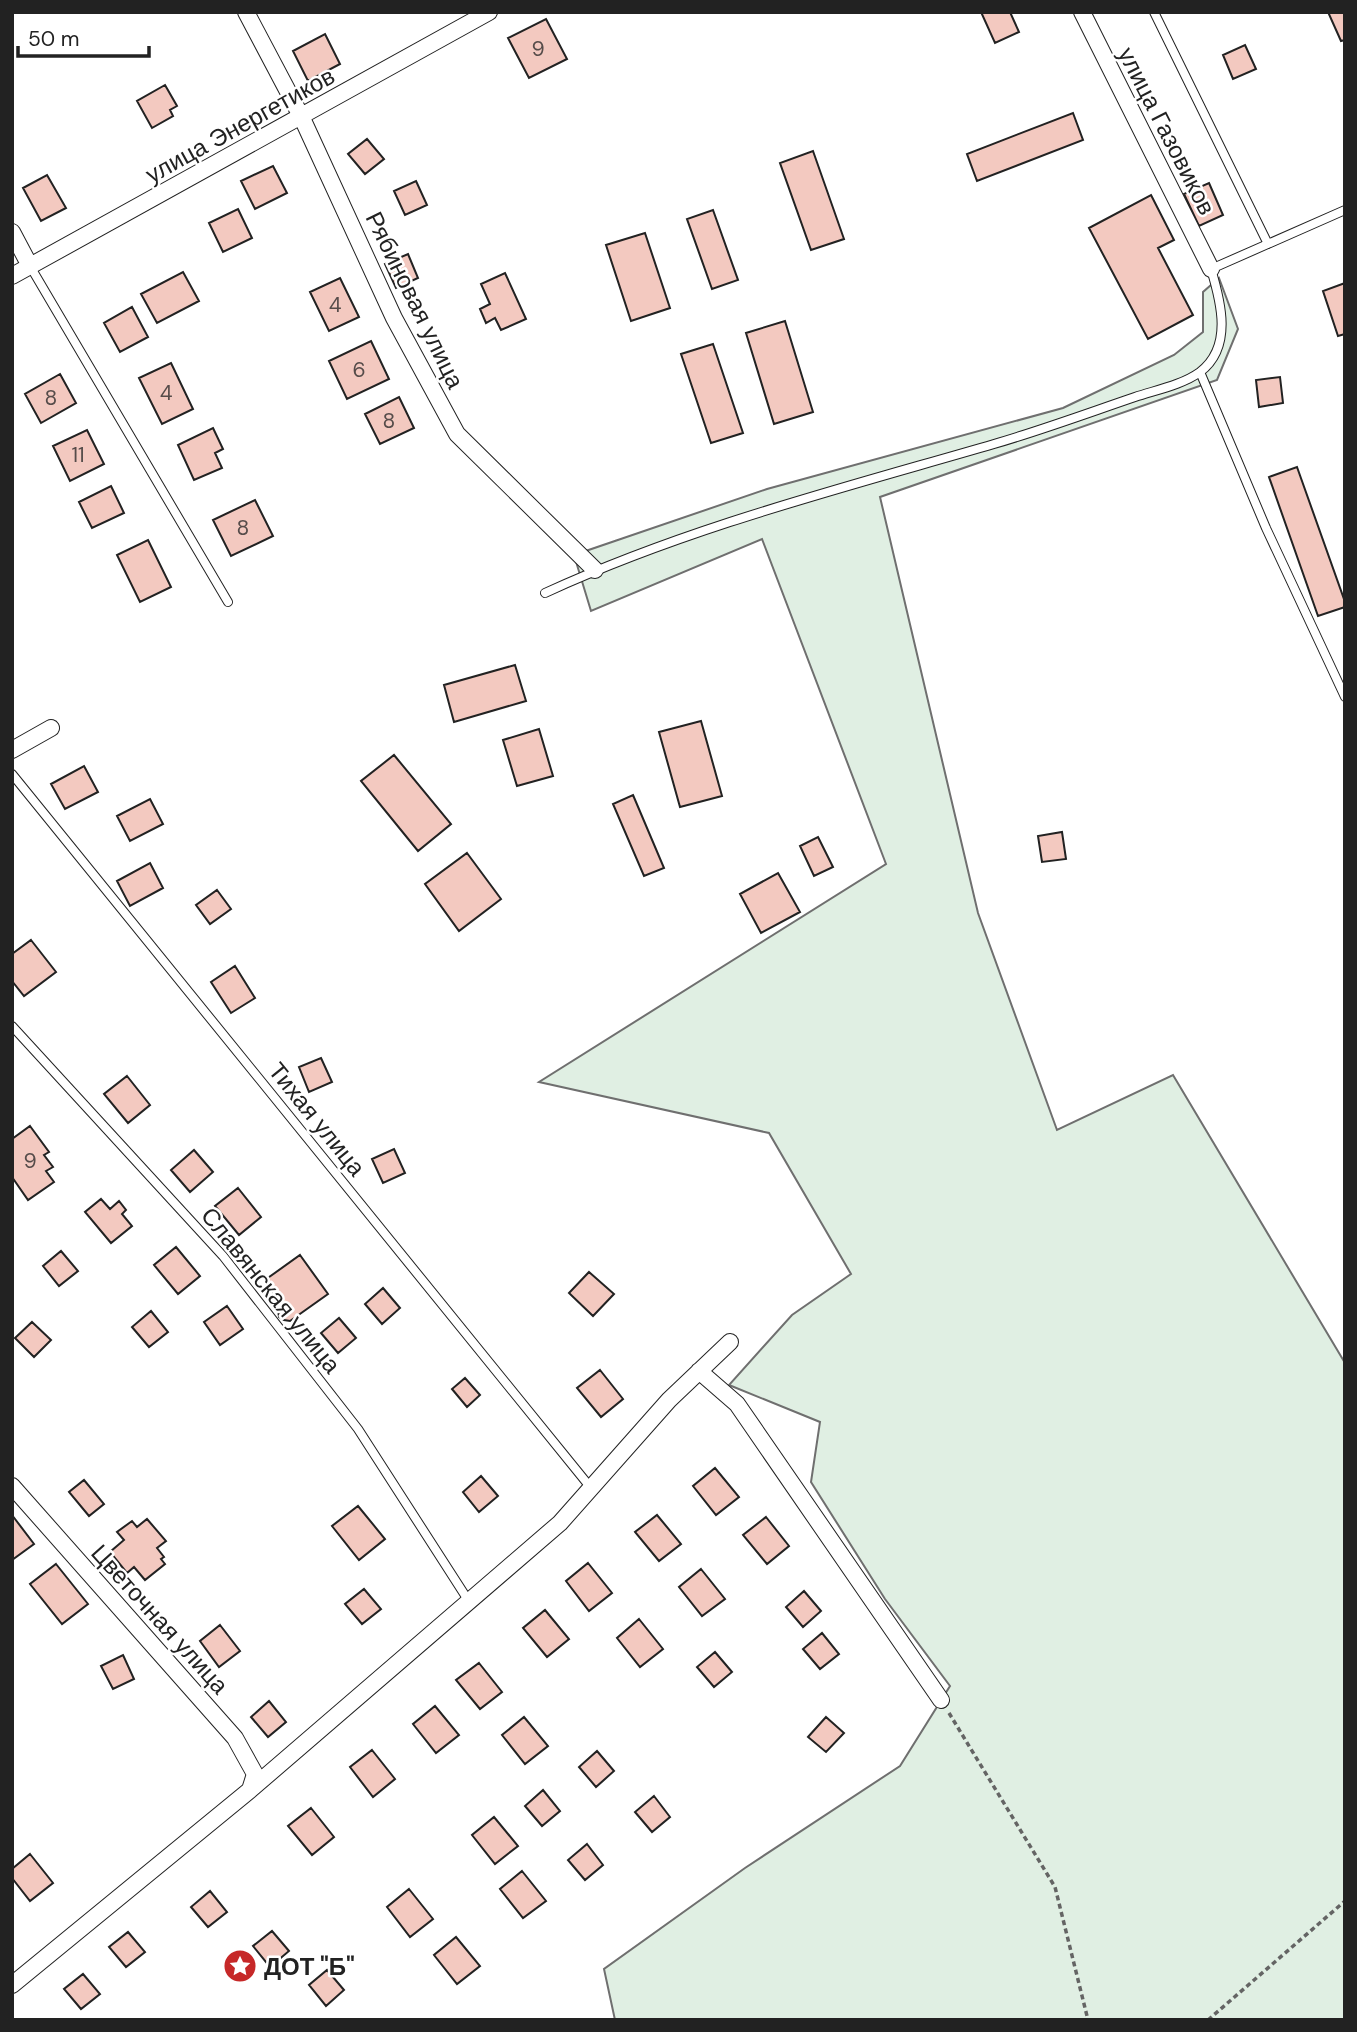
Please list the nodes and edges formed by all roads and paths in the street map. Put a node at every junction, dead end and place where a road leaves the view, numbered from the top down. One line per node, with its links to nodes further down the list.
1 (246, 12): 5 (street, Рябиновая улица)
2 (489, 12): 5 (street, улица Энергетиков)
3 (1082, 12): 10 (street, улица Газовиков)
4 (1154, 12): 8 (lane)
5 (302, 118): 9 (street, улица Энергетиков); 13 (street, Рябиновая улица)
6 (1345, 210): 8 (lane)
7 (12, 232): 9 (street)
8 (1268, 244): 10 (lane)
9 (30, 266): 11 (street, улица Энергетиков); 15 (lane)
10 (1211, 269): 12 (lane)
11 (12, 276)
12 (1200, 372): 13 (lane); 16 (lane)
13 (595, 570): 14 (lane)
14 (545, 593)
15 (228, 602)
16 (1345, 697)
17 (51, 728): 18 (street)
18 (12, 750)
19 (12, 774): 24 (lane, Тихая улица)
20 (12, 1026): 25 (lane, Славянская улица)
21 (730, 1342): 22 (street)
22 (699, 1371): 24 (street); 26 (street)
23 (12, 1486): 27 (street, Цветочная улица)
24 (592, 1488): 25 (street)
25 (470, 1603): 27 (street)
26 (941, 1700): 30 (path)
27 (250, 1790): 29 (street)
28 (1345, 1901): 31 (path)
29 (12, 1985)
30 (1088, 2020)
31 (1208, 2020)

